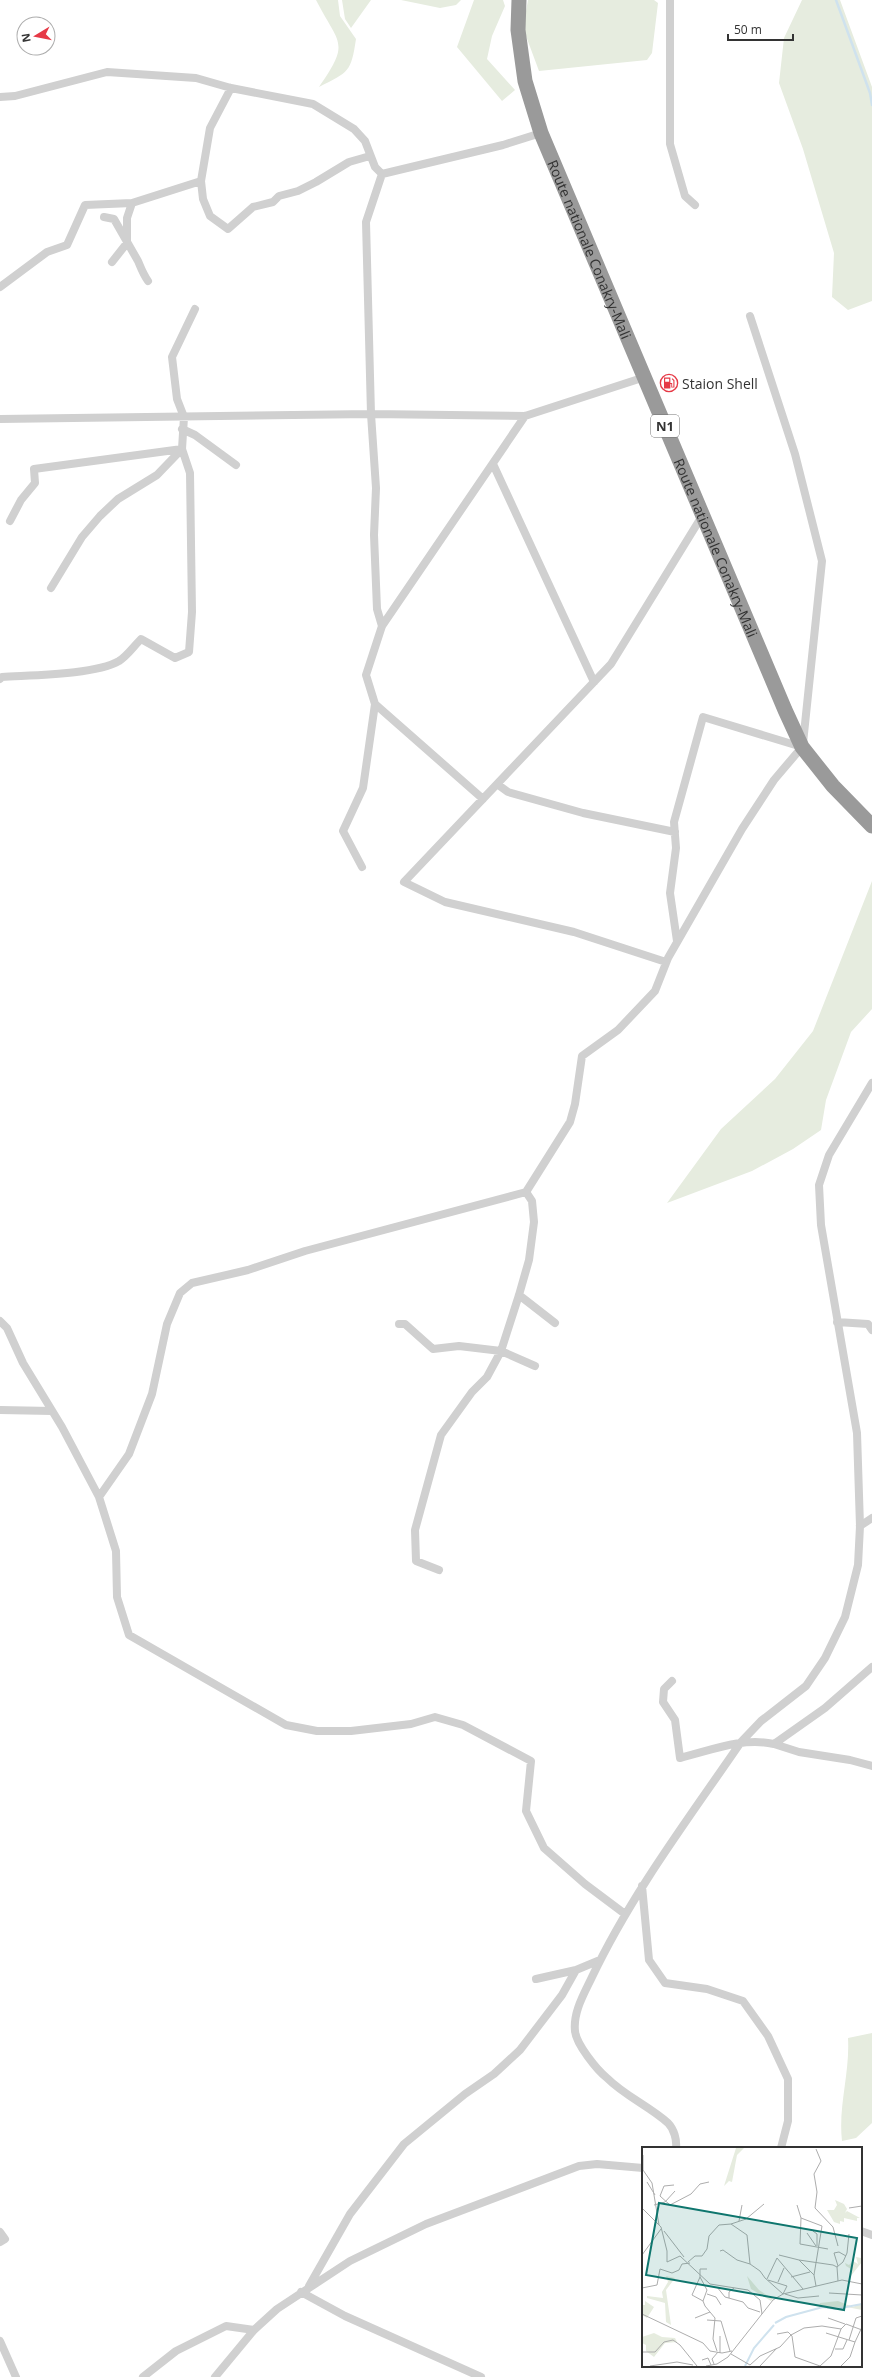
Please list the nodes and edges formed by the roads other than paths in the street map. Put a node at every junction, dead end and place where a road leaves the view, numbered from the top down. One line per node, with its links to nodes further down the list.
1 (519, 0): 5 (highway, Route nationale Conakry-Mali / N1)
2 (670, 0): 10 (street)
3 (231, 88): 4 (street); 6 (street); 8 (street)
4 (0, 97)
5 (541, 133): 7 (street); 18 (highway, Route nationale Conakry-Mali / N1)
6 (370, 156): 7 (street); 8 (street)
7 (382, 174): 19 (street)
8 (201, 181): 9 (street)
9 (132, 203): 12 (street); 15 (street)
10 (695, 204)
11 (104, 217): 12 (street)
12 (127, 243): 13 (street); 14 (street)
13 (112, 262)
14 (148, 281)
15 (0, 287)
16 (195, 309): 21 (street)
17 (750, 316): 34 (street)
18 (645, 377): 20 (street); 27 (highway, Route nationale Conakry-Mali / N1)
19 (371, 414): 20 (street); 21 (street); 30 (street)
20 (525, 416): 26 (street)
21 (184, 417): 22 (street); 23 (street)
22 (0, 419)
23 (182, 429): 24 (street); 25 (street)
24 (182, 449): 28 (street); 29 (street); 31 (street)
25 (236, 464)
26 (493, 464): 30 (street); 32 (street)
27 (702, 516): 32 (street); 34 (highway, Route nationale Conakry-Mali / N1)
28 (10, 521)
29 (51, 588)
30 (382, 626): 33 (street)
31 (0, 679)
32 (594, 682): 35 (street)
33 (375, 704): 36 (street); 39 (street)
34 (802, 747): 37 (highway, Route nationale Conakry-Mali / N1); 38 (street); 40 (street)
35 (498, 784): 36 (street); 38 (street)
36 (483, 800): 41 (street)
37 (872, 826)
38 (675, 832): 40 (street)
39 (362, 867)
40 (678, 941): 41 (street)
41 (666, 962): 43 (street)
42 (872, 1083): 46 (street)
43 (526, 1192): 44 (street); 54 (street)
44 (519, 1295): 47 (street); 50 (street)
45 (0, 1321): 53 (street)
46 (837, 1322): 49 (street); 56 (street)
47 (555, 1323)
48 (399, 1324): 50 (street)
49 (872, 1330)
50 (501, 1351): 51 (street); 57 (street)
51 (535, 1366)
52 (0, 1410): 53 (street)
53 (52, 1411): 54 (street)
54 (99, 1497): 64 (street)
55 (872, 1518): 56 (street)
56 (860, 1526): 60 (street)
57 (439, 1570)
58 (872, 1667): 61 (street)
59 (672, 1681): 60 (street)
60 (741, 1742): 61 (street); 63 (street)
61 (774, 1744): 62 (street)
62 (872, 1766)
63 (642, 1886): 64 (street); 69 (street)
64 (625, 1914): 65 (street)
65 (600, 1960): 66 (street); 68 (street)
66 (576, 1970): 67 (street); 75 (street)
67 (536, 1979)
68 (676, 2147)
69 (781, 2147)
70 (642, 2168): 75 (street)
71 (862, 2231): 73 (street)
72 (0, 2232): 74 (street)
73 (872, 2234)
74 (0, 2242)
75 (304, 2290): 76 (street); 81 (street)
76 (254, 2330): 79 (street); 80 (street)
77 (0, 2341): 78 (street)
78 (16, 2377)
79 (143, 2377)
80 (215, 2377)
81 (481, 2377)

